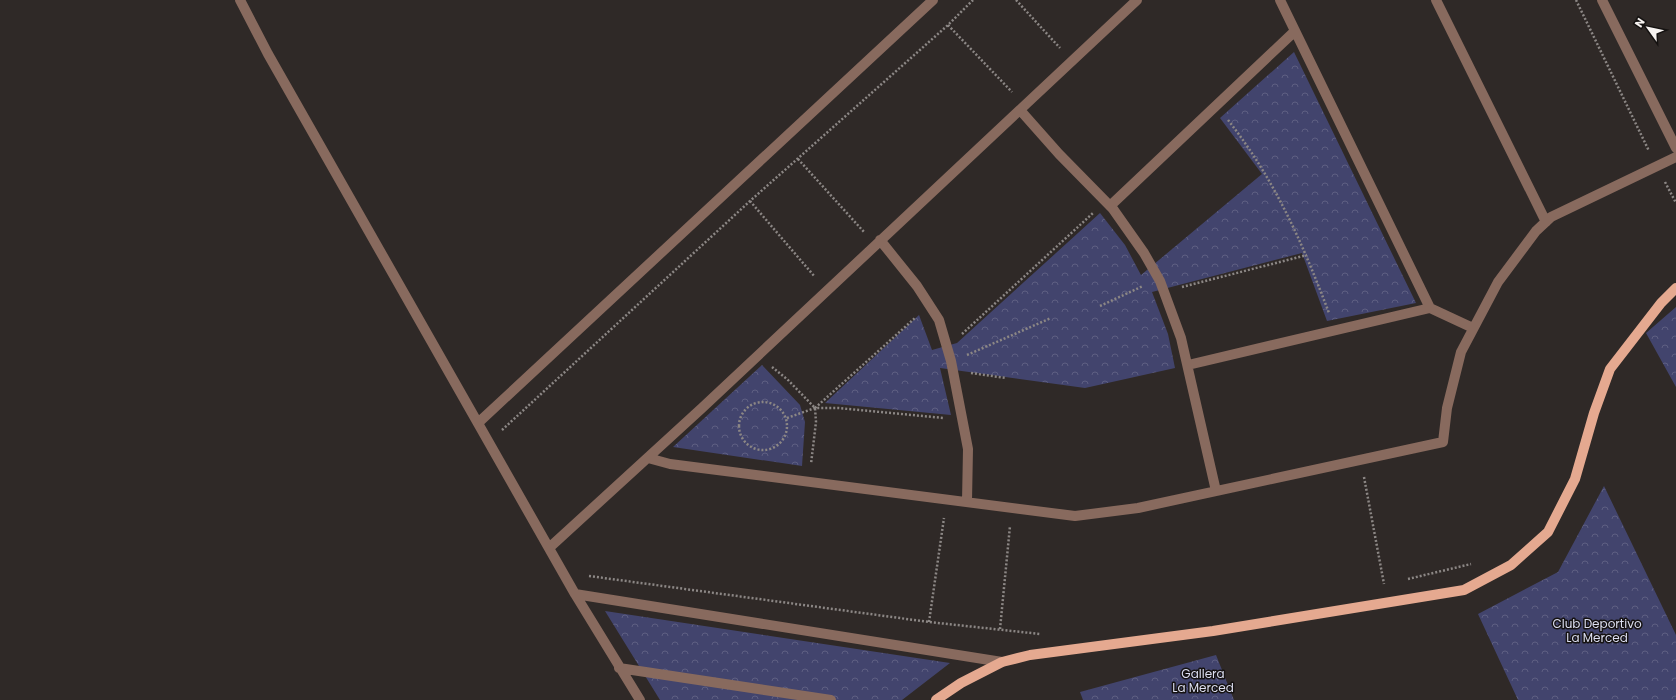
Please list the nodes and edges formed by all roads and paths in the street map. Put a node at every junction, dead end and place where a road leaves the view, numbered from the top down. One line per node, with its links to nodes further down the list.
1 (240, 0): 43 (street)
2 (932, 0): 43 (street)
3 (973, 0): 10 (path)
4 (1016, 0): 12 (path)
5 (1137, 0): 14 (street)
6 (1280, 0): 11 (street)
7 (1436, 0): 23 (street)
8 (1576, 0): 19 (path)
9 (1602, 0): 16 (street)
10 (948, 25): 13 (path); 18 (path)
11 (1295, 31): 22 (street); 31 (street)
12 (1062, 49)
13 (1014, 94)
14 (1020, 110): 22 (street); 24 (street)
15 (1226, 118): 25 (path)
16 (1676, 148)
17 (1676, 157): 19 (street)
18 (798, 158): 20 (path); 24 (path)
19 (1657, 166): 21 (path); 23 (street)
20 (750, 202): 26 (path); 44 (path)
21 (1676, 203)
22 (1110, 206): 29 (street)
23 (1546, 222): 35 (street)
24 (878, 243): 38 (street); 45 (street)
25 (1307, 255): 29 (path); 34 (path)
26 (816, 278)
27 (1145, 285): 30 (path)
28 (1676, 288): 57 (main road)
29 (1164, 291): 37 (street)
30 (1100, 306)
31 (1430, 308): 35 (street); 37 (street)
32 (919, 315): 40 (path)
33 (1051, 318): 36 (path)
34 (1331, 319)
35 (1473, 328): 46 (street)
36 (964, 356)
37 (1188, 365): 48 (street)
38 (953, 370): 39 (path); 50 (street)
39 (1006, 378)
40 (815, 408): 41 (path); 42 (path); 47 (path)
41 (787, 418): 41 (path)
42 (948, 418)
43 (478, 423): 52 (street)
44 (500, 432)
45 (648, 458): 49 (street); 52 (street)
46 (1361, 460): 48 (street); 53 (path)
47 (811, 467)
48 (1216, 492): 50 (street)
49 (947, 498): 50 (street); 55 (path)
50 (967, 501)
51 (1010, 522): 56 (path)
52 (549, 548): 54 (street)
53 (1384, 584)
54 (575, 594): 57 (street); 58 (street)
55 (929, 622)
56 (1000, 629)
57 (1002, 662): 61 (main road)
58 (619, 668): 59 (street); 60 (street)
59 (640, 700)
60 (831, 700)
61 (936, 700)

